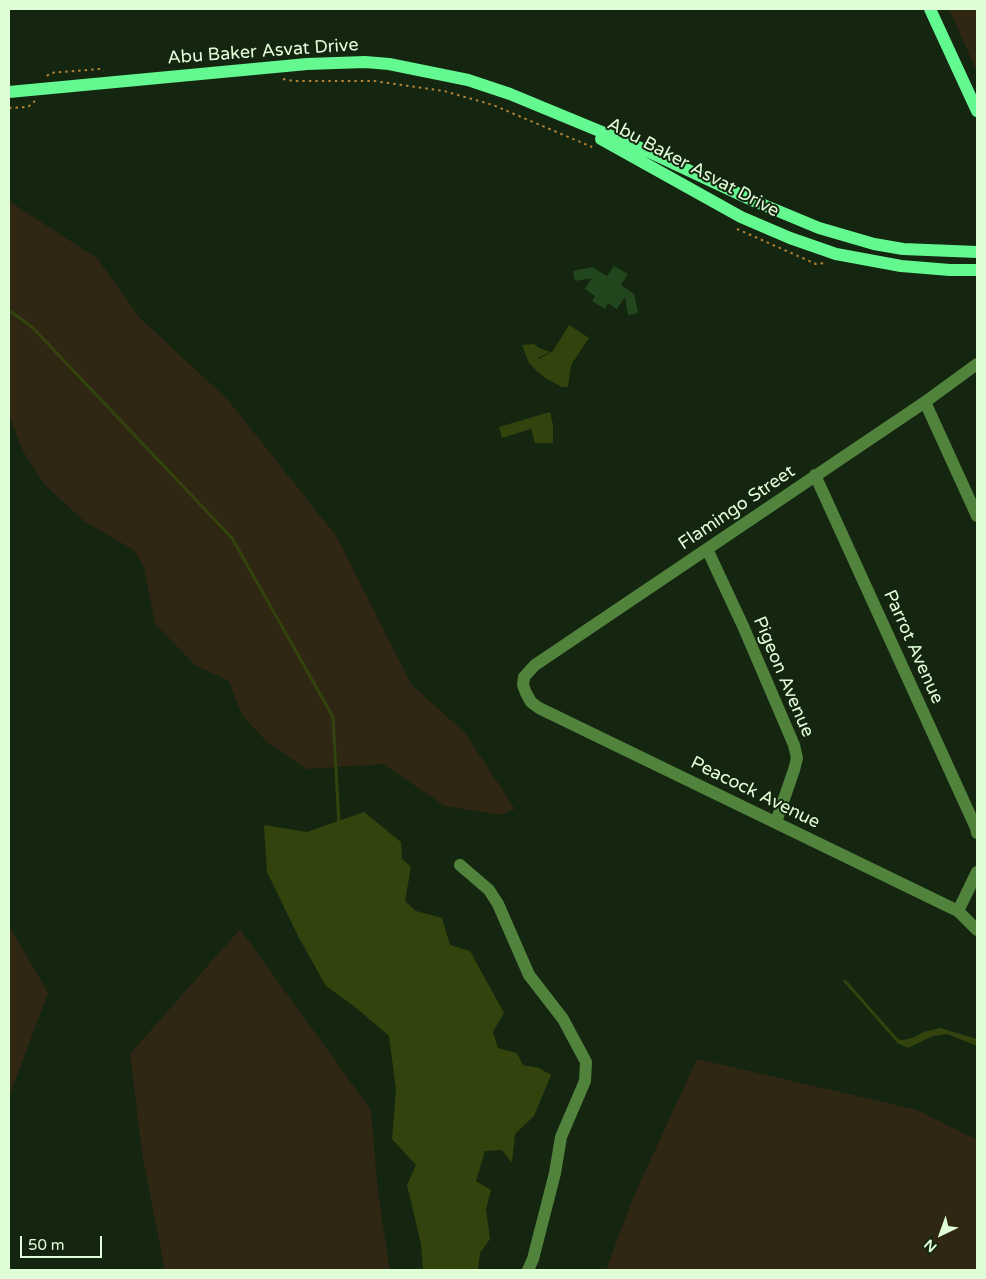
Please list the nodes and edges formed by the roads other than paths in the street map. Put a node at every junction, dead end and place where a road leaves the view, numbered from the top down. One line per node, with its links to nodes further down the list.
1 (930, 9): 4 (main road)
2 (9, 92): 3 (main road, Abu Baker Asvat Drive)
3 (544, 107): 5 (main road, Abu Baker Asvat Drive); 6 (main road, Abu Baker Asvat Drive)
4 (977, 111)
5 (976, 251)
6 (977, 270)
7 (977, 364): 8 (street, Flamingo Street)
8 (925, 402): 9 (street, Flamingo Street); 10 (street)
9 (816, 475): 11 (street, Flamingo Street); 14 (street, Parrot Avenue)
10 (977, 516)
11 (707, 549): 12 (street, Flamingo Street); 13 (street, Pigeon Avenue)
12 (524, 685): 13 (street, Peacock Avenue)
13 (776, 822): 17 (street, Peacock Avenue)
14 (977, 833)
15 (460, 865): 19 (street)
16 (977, 872): 17 (street)
17 (958, 911): 18 (street, Peacock Avenue)
18 (977, 930)
19 (528, 1270)

